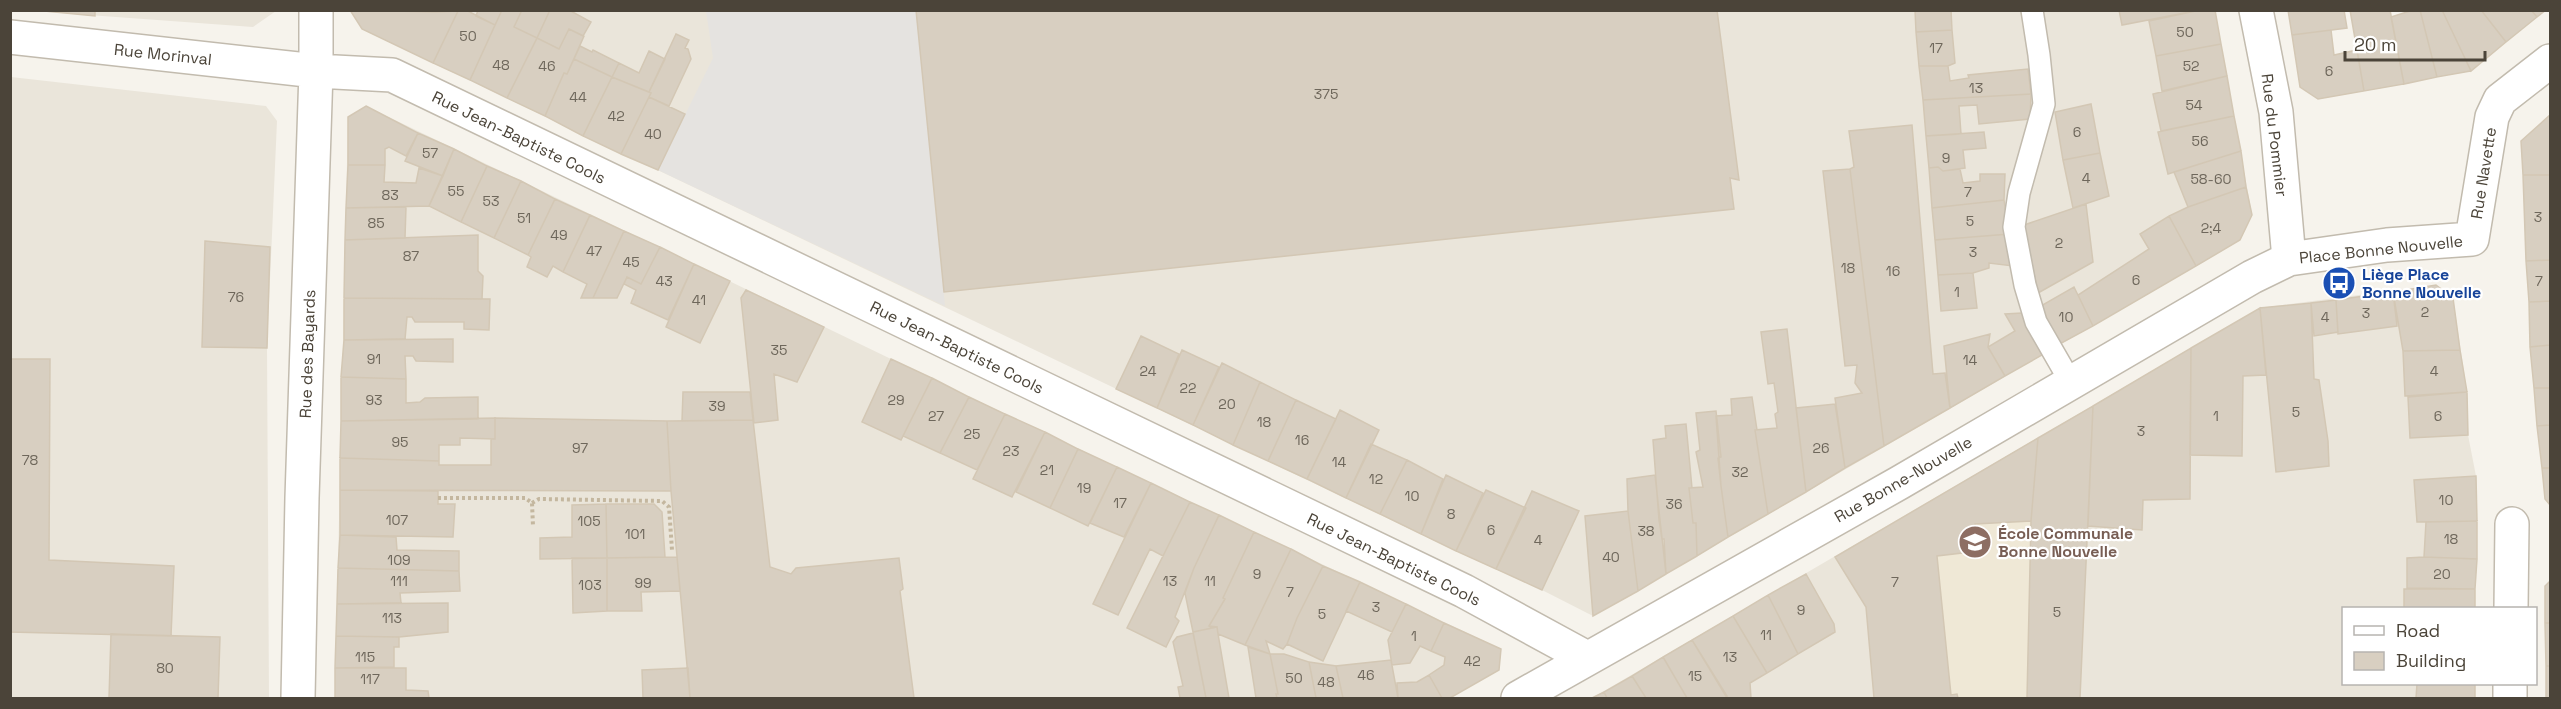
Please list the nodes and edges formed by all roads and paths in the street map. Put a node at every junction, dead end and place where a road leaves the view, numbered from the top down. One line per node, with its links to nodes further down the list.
1 (316, 10): 6 (street, Rue des Bayards)
2 (2032, 10): 9 (lane)
3 (2256, 10): 8 (street, Rue du Pommier)
4 (10, 37): 6 (street, Rue Morinval)
5 (2550, 61): 7 (street, Rue Navette)
6 (316, 70): 16 (street, Rue Jean-Baptiste Cools); 17 (street, Rue des Bayards)
7 (2472, 239): 8 (street, Place Bonne Nouvelle)
8 (2289, 260): 9 (street, Rue Bonne-Nouvelle)
9 (2070, 381): 16 (street, Rue Bonne-Nouvelle)
10 (438, 498): 11 (path)
11 (532, 503): 13 (path); 14 (path)
12 (2512, 524): 15 (street)
13 (533, 526)
14 (672, 550)
15 (2511, 607)
16 (1587, 658): 18 (street, Rue Bonne-Nouvelle)
17 (298, 699)
18 (1518, 699)

